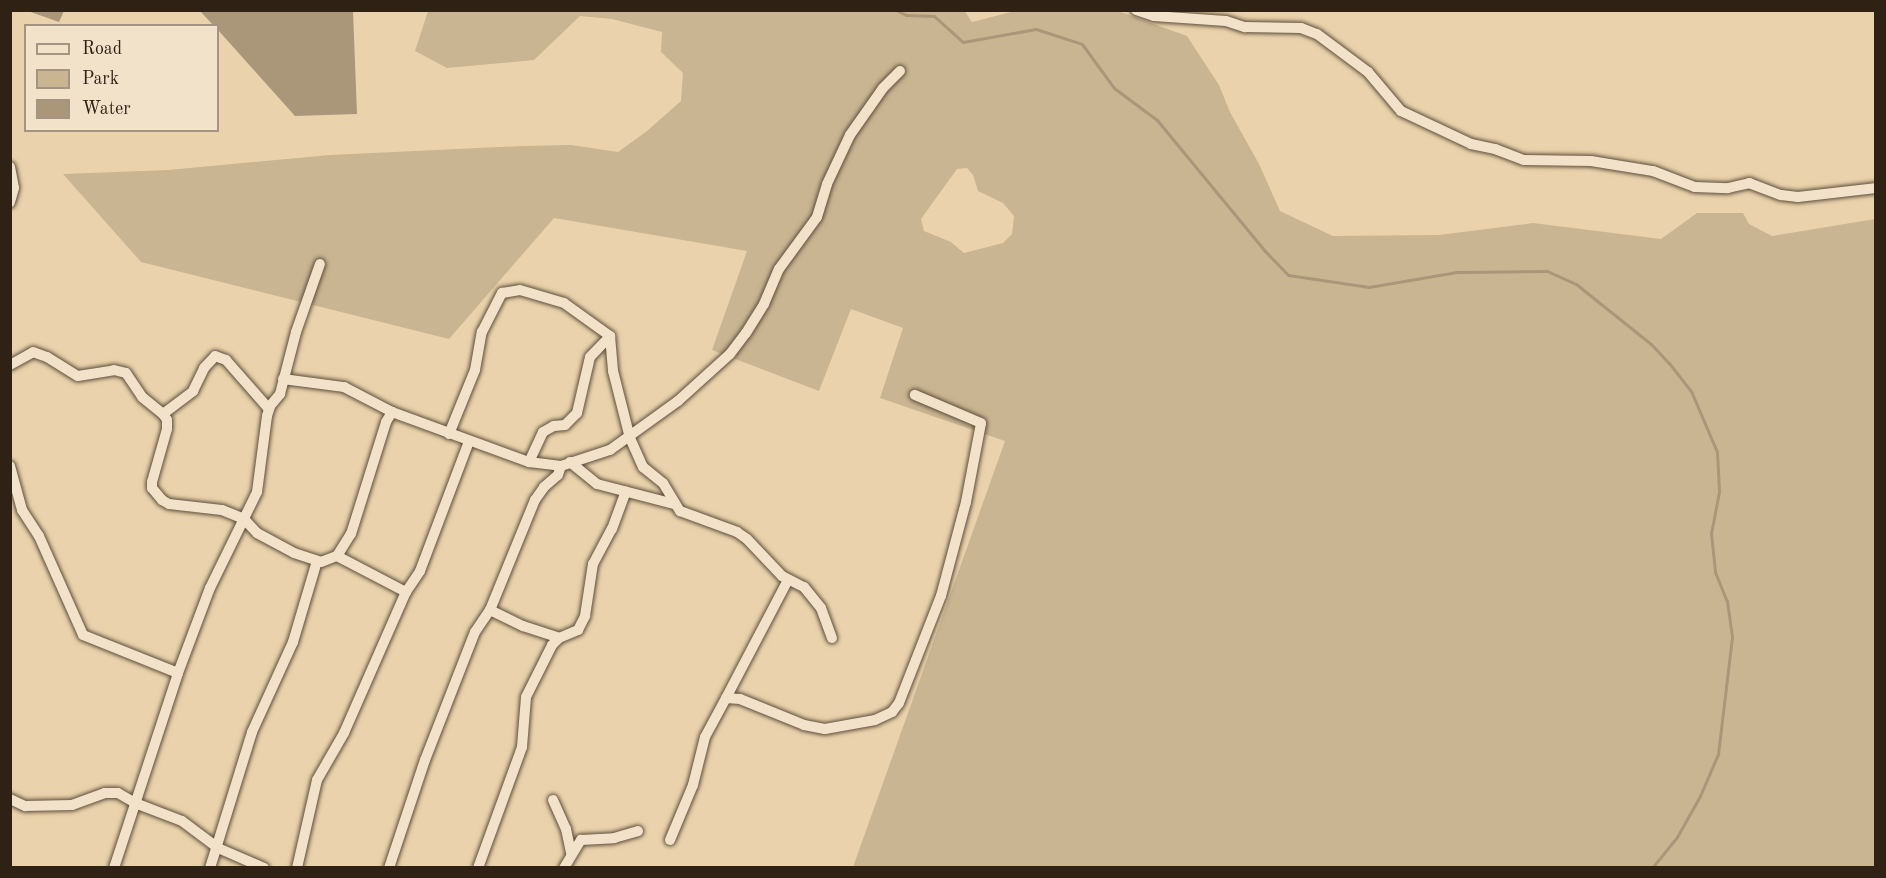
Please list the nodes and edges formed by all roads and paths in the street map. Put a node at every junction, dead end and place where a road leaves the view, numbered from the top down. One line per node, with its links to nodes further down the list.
1 (1136, 10): 4 (street)
2 (900, 71): 15 (street)
3 (11, 166): 5 (street)
4 (1875, 188)
5 (10, 202)
6 (320, 264): 9 (street)
7 (610, 336): 14 (street); 15 (street); 17 (street)
8 (10, 365): 13 (street)
9 (283, 379): 11 (street); 12 (street)
10 (915, 395): 33 (street)
11 (269, 409): 13 (street); 22 (street)
12 (392, 412): 14 (street); 25 (street)
13 (163, 414): 22 (street)
14 (448, 434): 16 (street)
15 (630, 438): 18 (street); 21 (street)
16 (469, 441): 17 (street); 28 (street)
17 (529, 462): 18 (street)
18 (565, 464): 20 (street); 29 (street)
19 (10, 466): 32 (street)
20 (626, 491): 21 (street); 30 (street)
21 (674, 504): 27 (street)
22 (244, 519): 23 (street); 24 (street)
23 (256, 533): 24 (street); 26 (street)
24 (233, 542): 32 (street)
25 (337, 556): 26 (street); 28 (street)
26 (317, 561): 39 (street)
27 (788, 580): 31 (street); 33 (street)
28 (406, 592): 44 (street)
29 (490, 610): 30 (street); 45 (street)
30 (560, 638): 46 (street)
31 (832, 638)
32 (178, 673): 36 (street)
33 (726, 698): 38 (street)
34 (10, 800): 36 (street)
35 (553, 800): 40 (street)
36 (135, 803): 39 (street); 41 (street)
37 (638, 831): 40 (street)
38 (670, 840)
39 (218, 848): 42 (street); 43 (street)
40 (571, 852): 47 (street)
41 (114, 867)
42 (210, 867)
43 (264, 867)
44 (297, 867)
45 (388, 867)
46 (477, 867)
47 (564, 867)

